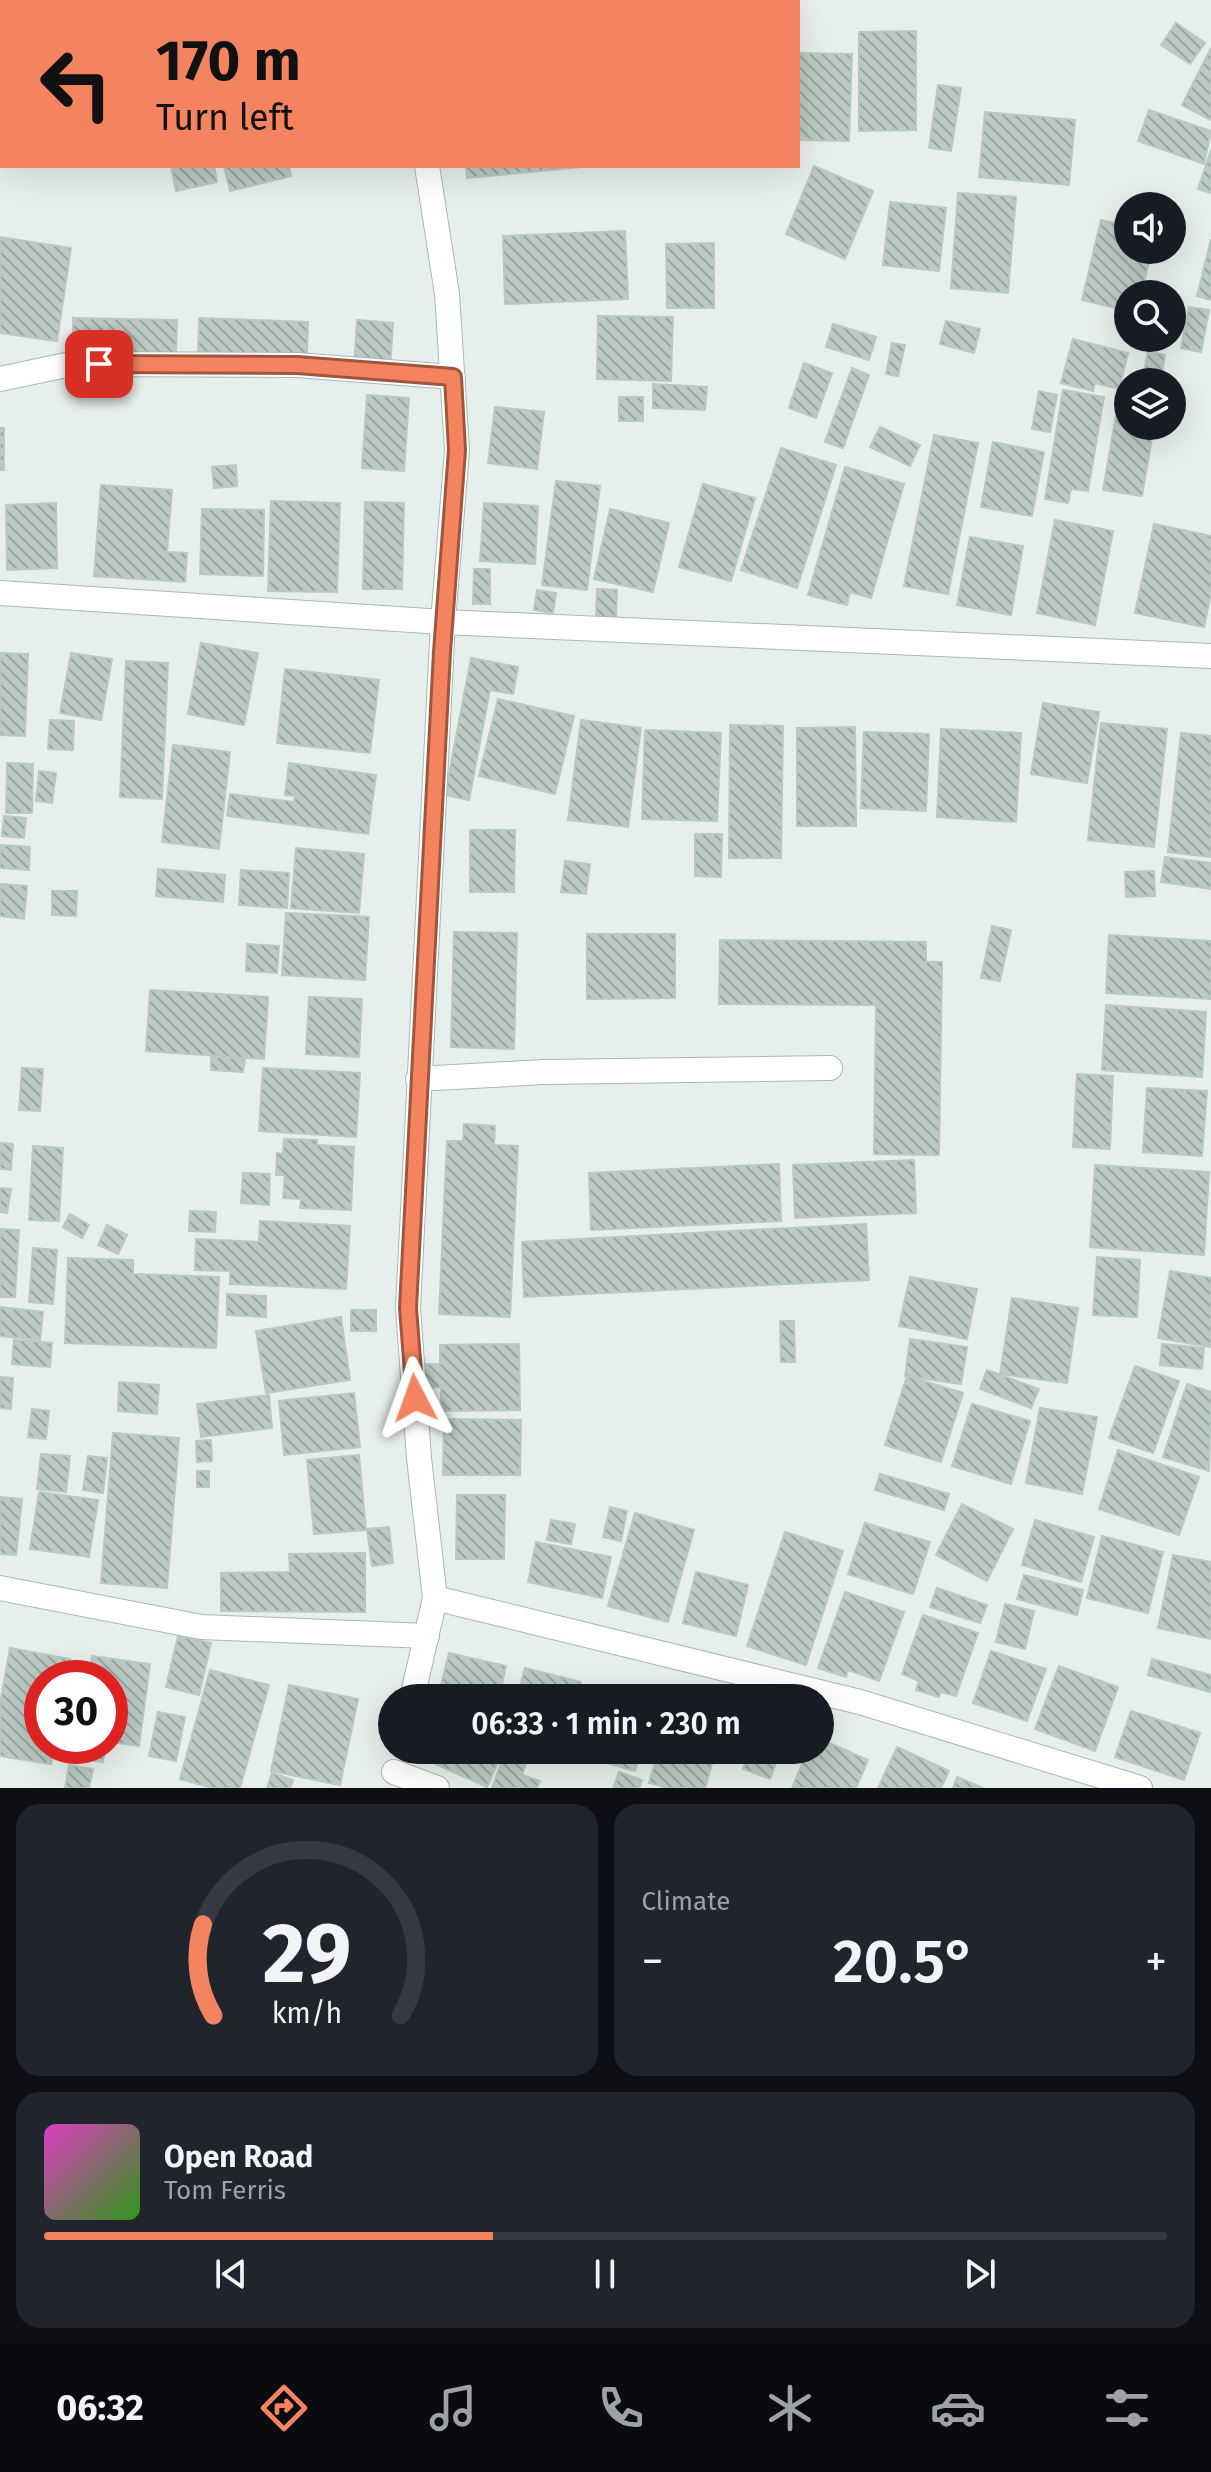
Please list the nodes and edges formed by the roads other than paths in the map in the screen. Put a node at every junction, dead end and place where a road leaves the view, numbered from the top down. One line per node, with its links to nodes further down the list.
1 (427, 168): 2 (street)
2 (453, 377): 3 (street); 5 (street)
3 (0, 379)
4 (0, 593): 5 (street)
5 (443, 622): 6 (street); 8 (street)
6 (1211, 656)
7 (830, 1068): 8 (street)
8 (418, 1079): 10 (street)
9 (0, 1588): 11 (street)
10 (435, 1598): 11 (street); 15 (street)
11 (427, 1636): 12 (street)
12 (415, 1684)
13 (394, 1770): 14 (street)
14 (437, 1788)
15 (1140, 1788)

